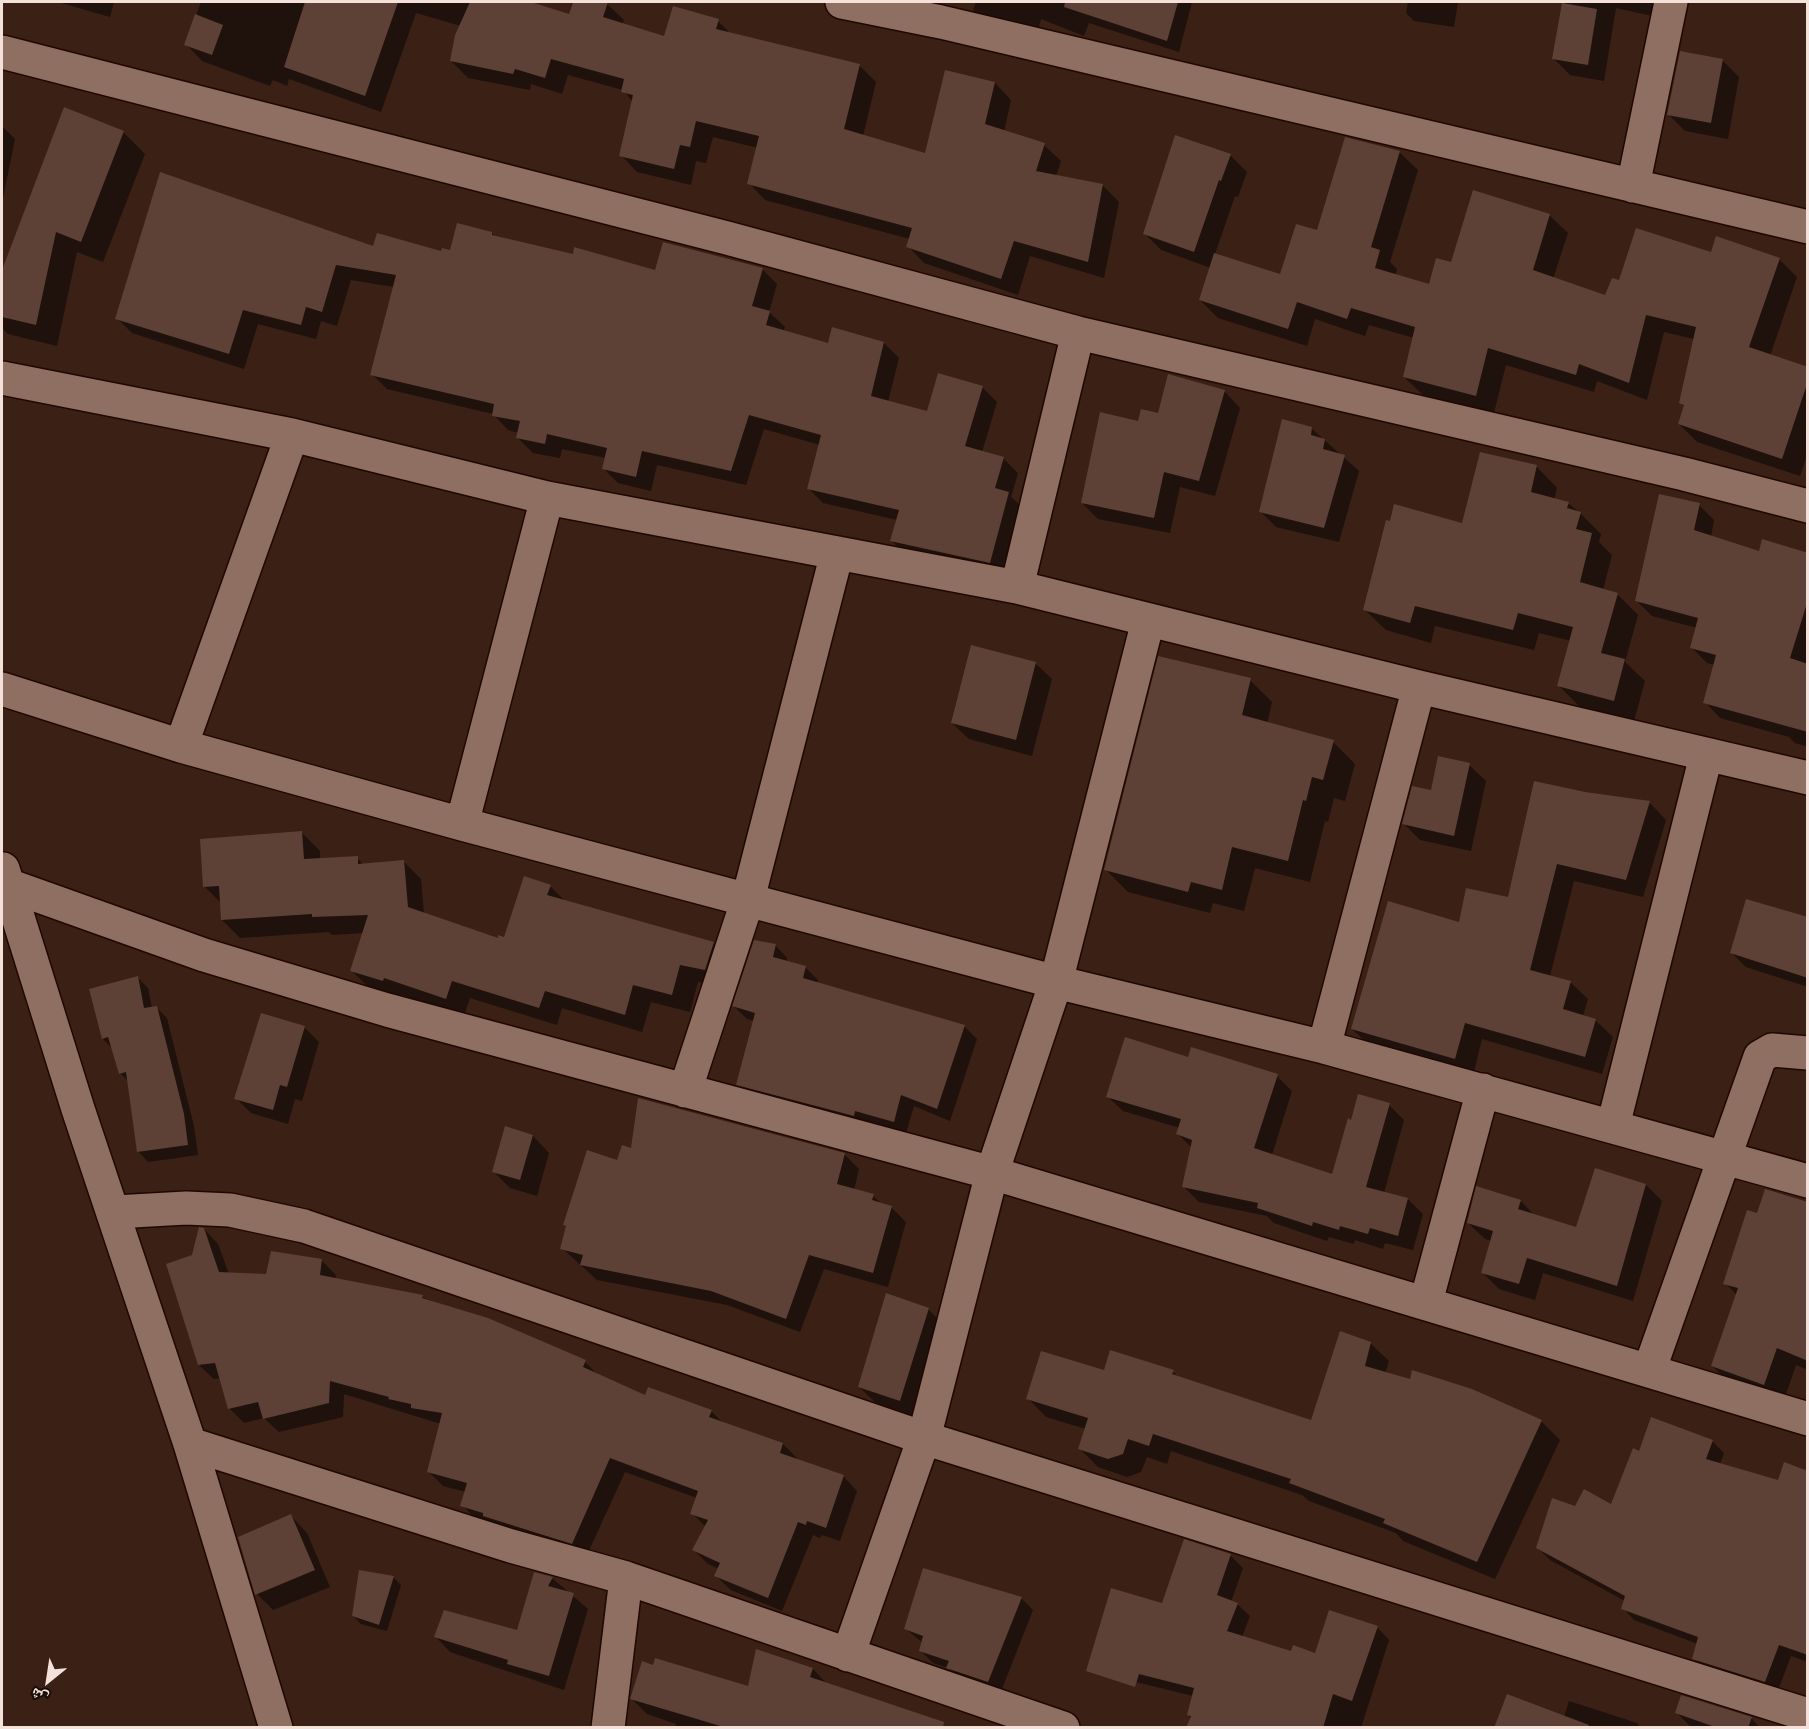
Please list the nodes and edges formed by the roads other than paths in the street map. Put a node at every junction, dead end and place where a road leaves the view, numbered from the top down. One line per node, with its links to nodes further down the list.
1 (842, 2): 3 (street)
2 (1671, 2): 5 (street)
3 (944, 12): 5 (street)
4 (2, 52): 7 (street)
5 (1633, 186): 6 (street)
6 (1808, 227)
7 (1078, 333): 11 (street); 13 (street)
8 (2, 378): 9 (street)
9 (292, 435): 10 (street); 17 (street)
10 (547, 498): 12 (street); 20 (street)
11 (1808, 506)
12 (837, 553): 13 (street); 22 (street)
13 (1017, 587): 14 (street)
14 (1148, 621): 15 (street); 23 (street)
15 (1419, 687): 18 (street); 24 (street)
16 (2, 689): 17 (street)
17 (181, 746): 20 (street)
18 (1706, 756): 19 (street); 28 (street)
19 (1808, 778)
20 (462, 824): 22 (street)
21 (5, 875): 26 (street); 32 (street)
22 (748, 899): 23 (street); 26 (street)
23 (1056, 982): 24 (street); 30 (street)
24 (1324, 1047): 27 (street)
25 (1808, 1053): 29 (street)
26 (685, 1090): 30 (street)
27 (1483, 1090): 28 (street); 33 (street)
28 (1613, 1126): 29 (street)
29 (1724, 1159): 31 (street); 34 (street)
30 (992, 1173): 33 (street); 36 (street)
31 (1808, 1181)
32 (115, 1212): 36 (street); 37 (street)
33 (1426, 1302): 34 (street)
34 (1648, 1371): 35 (street)
35 (1808, 1419)
36 (924, 1438): 39 (street); 40 (street)
37 (190, 1444): 38 (street); 41 (street)
38 (626, 1578): 39 (street); 42 (street)
39 (848, 1655): 43 (street)
40 (1808, 1715)
41 (276, 1728)
42 (608, 1728)
43 (1064, 1728)

